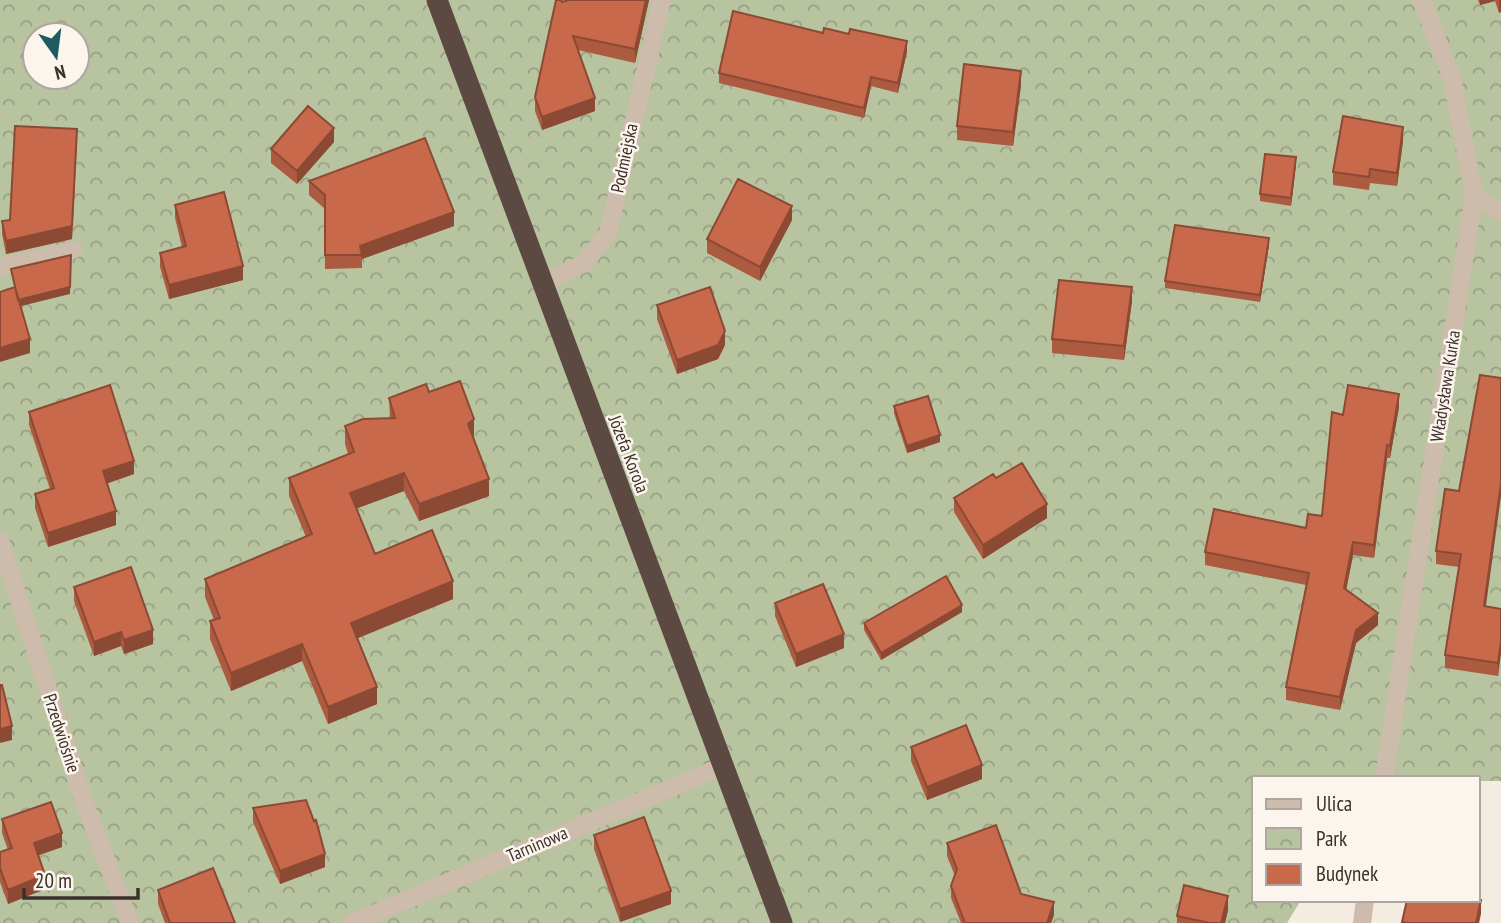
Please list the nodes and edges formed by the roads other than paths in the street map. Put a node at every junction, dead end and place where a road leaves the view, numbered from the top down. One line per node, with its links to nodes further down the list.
1 (437, 0): 8 (highway, Józefa Korola)
2 (662, 0): 8 (street, Podmiejska)
3 (1422, 0): 4 (street, Władysława Kurka)
4 (1474, 195): 5 (street); 11 (street, Władysława Kurka)
5 (1501, 212)
6 (73, 250): 7 (street)
7 (0, 267)
8 (541, 284): 10 (highway, Józefa Korola)
9 (0, 541): 13 (street, Przedwiośnie)
10 (723, 766): 14 (street, Tarninowa); 15 (highway, Józefa Korola)
11 (1384, 776)
12 (1365, 902): 16 (street)
13 (130, 923)
14 (352, 923)
15 (782, 923)
16 (1362, 923)

